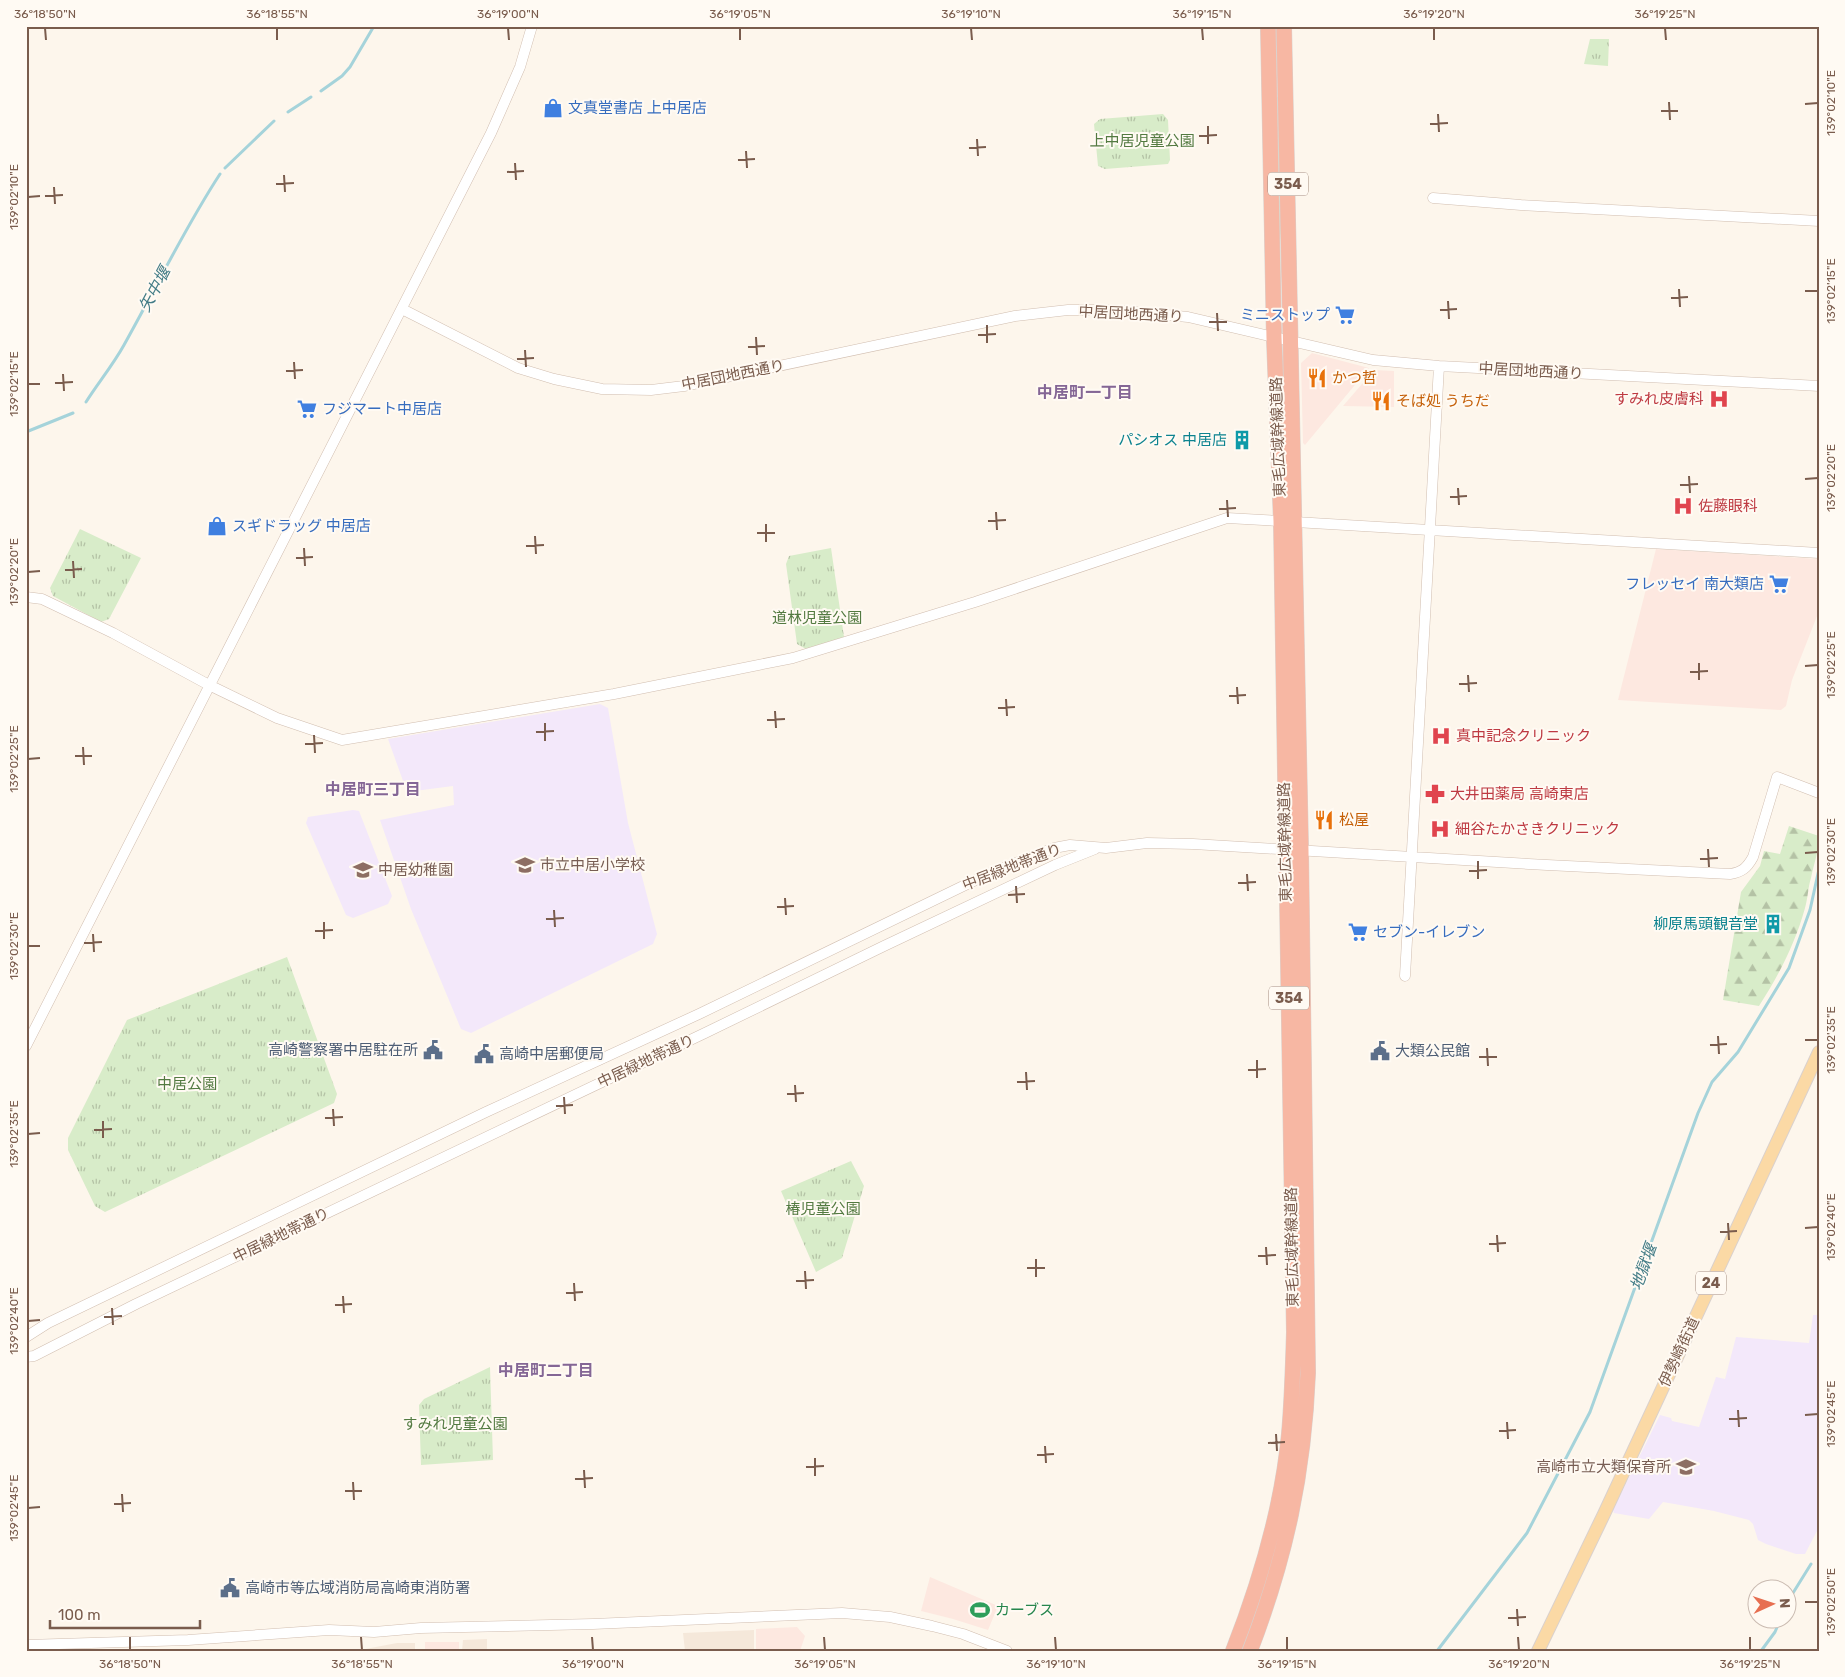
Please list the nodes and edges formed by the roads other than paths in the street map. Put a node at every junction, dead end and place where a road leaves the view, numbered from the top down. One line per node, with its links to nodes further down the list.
1 (532, 26): 6 (street)
2 (1268, 26): 7 (highway, 東毛広域幹線道路 / 354)
3 (1284, 26): 8 (highway, 東毛広域幹線道路 / 354)
4 (1433, 198): 5 (street)
5 (1819, 221)
6 (402, 310): 7 (street, 中居団地西通り); 15 (street)
7 (1274, 338): 8 (street, 中居団地西通り); 11 (highway, 東毛広域幹線道路 / 354)
8 (1291, 342): 9 (street, 中居団地西通り); 11 (highway, 東毛広域幹線道路 / 354)
9 (1439, 366): 10 (street, 中居団地西通り); 12 (street)
10 (1819, 386)
11 (1288, 522): 12 (street); 15 (street); 18 (highway, 東毛広域幹線道路 / 354); 19 (highway, 東毛広域幹線道路 / 354)
12 (1431, 529): 13 (street); 20 (street)
13 (1819, 553)
14 (26, 597): 15 (street)
15 (209, 685): 22 (street)
16 (1819, 793): 20 (street)
17 (1096, 848): 18 (street); 24 (street, 中居緑地帯通り); 25 (street, 中居緑地帯通り)
18 (1285, 849): 19 (street); 28 (highway, 東毛広域幹線道路 / 354)
19 (1302, 851): 20 (street); 29 (highway, 東毛広域幹線道路 / 354)
20 (1412, 858): 21 (street)
21 (1405, 976)
22 (26, 1046)
23 (1819, 1052): 30 (main road, 伊勢崎街道 / 24)
24 (26, 1336)
25 (26, 1357)
26 (26, 1645): 27 (street)
27 (1006, 1651)
28 (1233, 1651)
29 (1250, 1651)
30 (1538, 1651)

